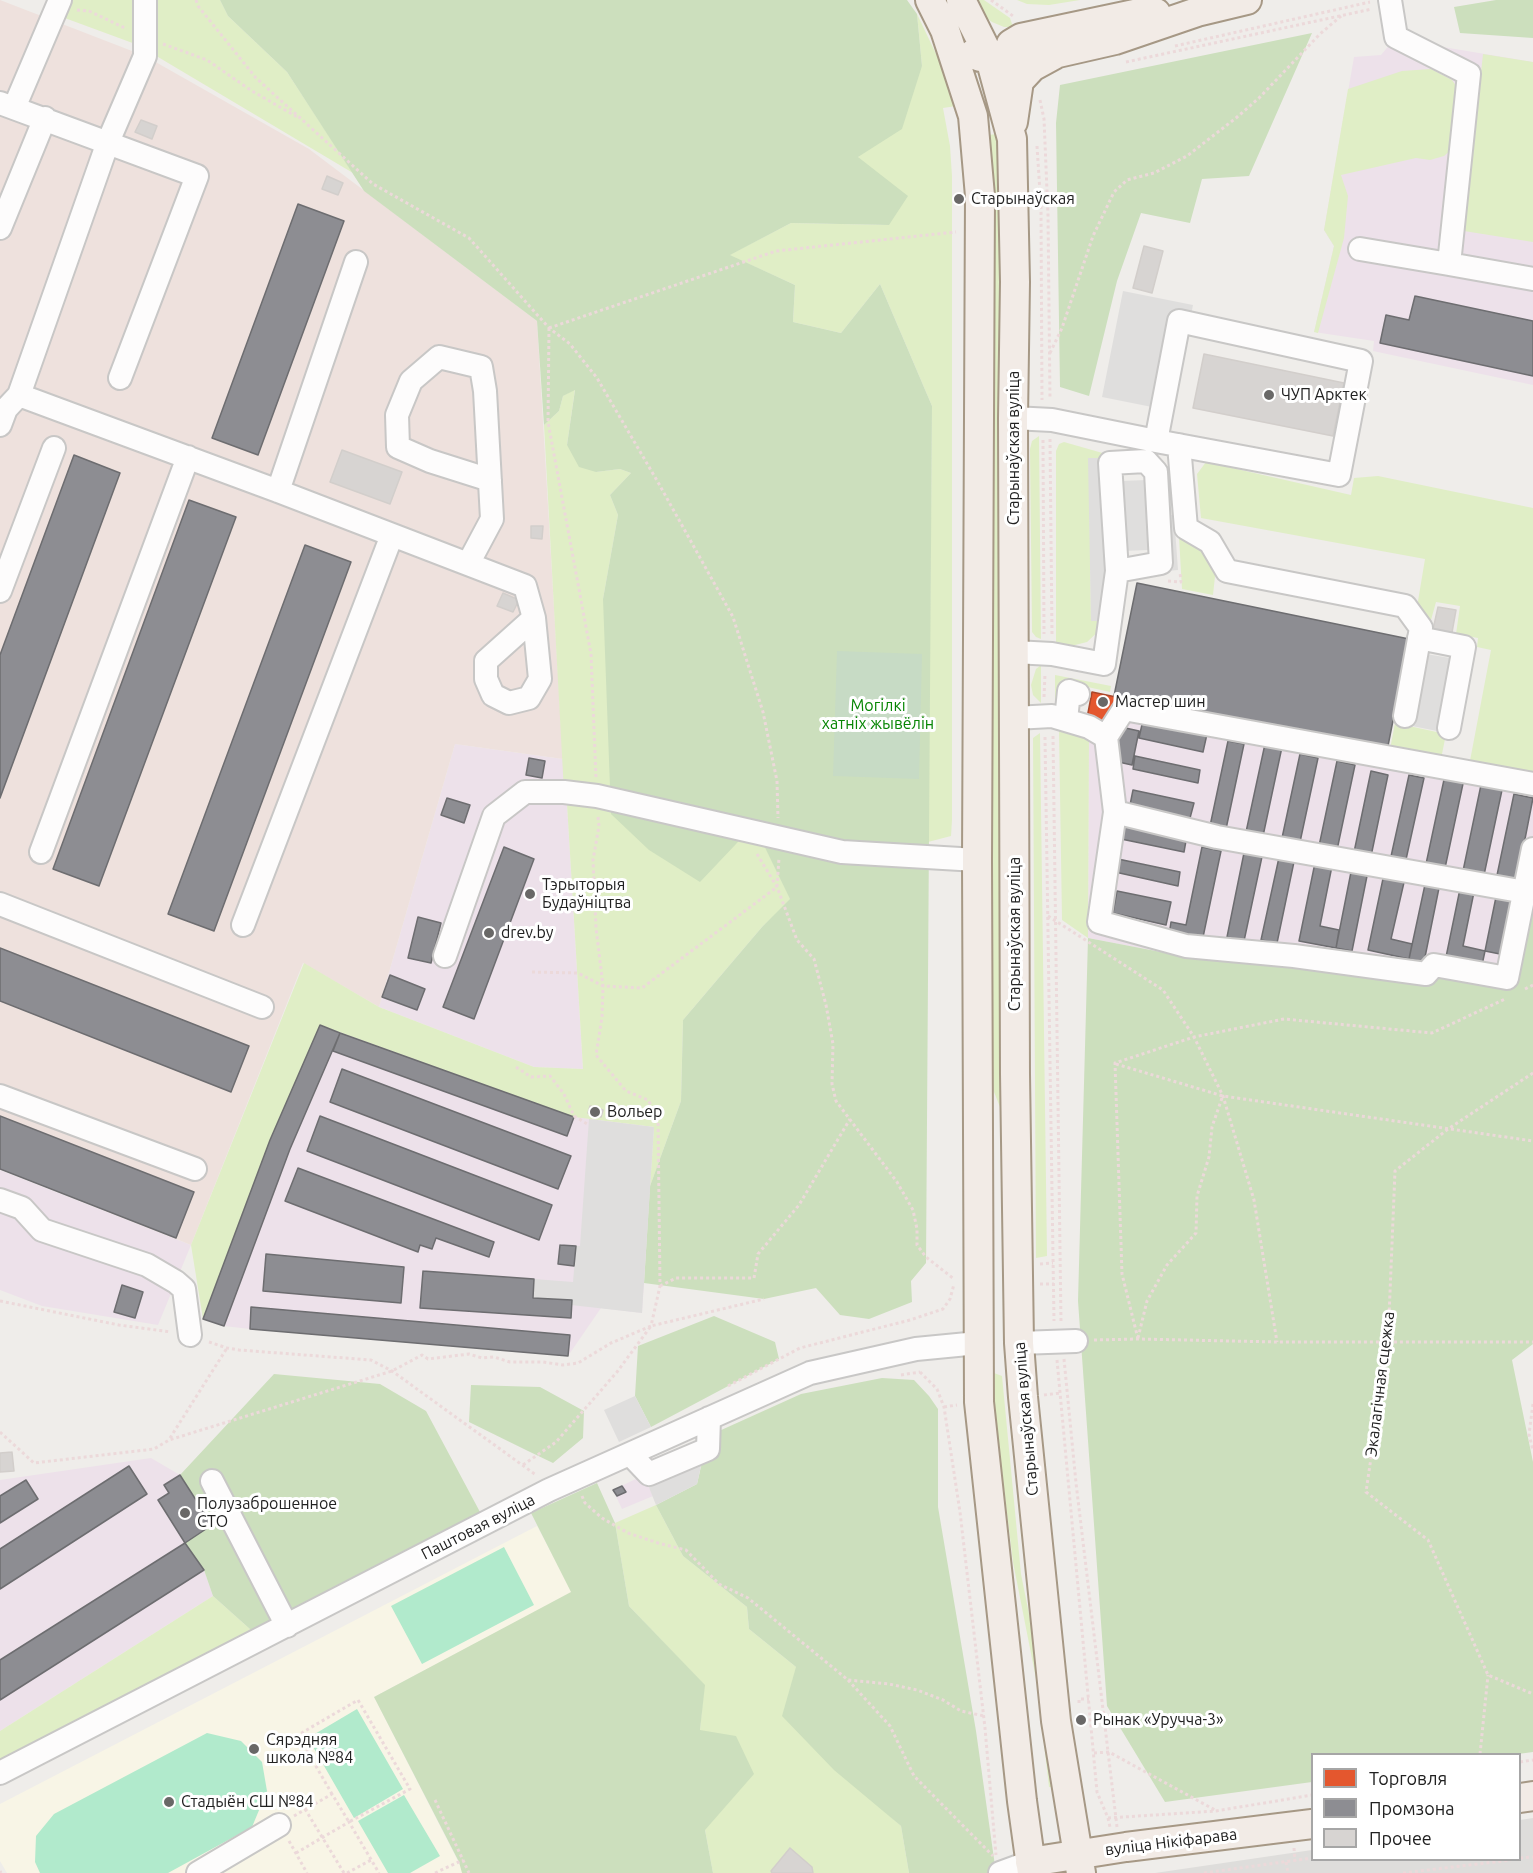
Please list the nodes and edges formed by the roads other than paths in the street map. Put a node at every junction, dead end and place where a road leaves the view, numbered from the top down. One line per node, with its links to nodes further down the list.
1 (145, 0): 16 (street)
2 (930, 0): 8 (main road, Старынаўская вуліца)
3 (1247, 0): 7 (main road)
4 (1387, 2): 20 (street)
5 (973, 3): 9 (main road); 11 (main road, Старынаўская вуліца)
6 (59, 4): 13 (street)
7 (1197, 12): 9 (main road); 10 (main road)
8 (945, 30): 11 (main road); 12 (main road, Старынаўская вуліца)
9 (1022, 32): 11 (main road)
10 (1058, 53): 11 (main road); 15 (main road)
11 (990, 58): 12 (main road); 15 (main road, Старынаўская вуліца)
12 (968, 98): 48 (main road, Старынаўская вуліца)
13 (7, 106): 14 (street)
14 (45, 118): 16 (street); 17 (street)
15 (1024, 141): 24 (main road, Старынаўская вуліца)
16 (108, 142): 22 (street); 23 (street)
17 (0, 228)
18 (1360, 249): 20 (street)
19 (356, 262): 30 (street)
20 (1449, 264): 21 (street)
21 (1533, 279)
22 (120, 378)
23 (6, 409): 28 (street)
24 (1013, 418): 25 (street); 37 (main road, Старынаўская вуліца)
25 (1156, 441): 26 (street); 26 (street)
26 (1179, 445): 36 (street)
27 (54, 448): 34 (street)
28 (188, 457): 30 (street); 47 (street)
29 (490, 480): 29 (street); 32 (street)
30 (278, 491): 31 (street)
31 (392, 534): 32 (street); 51 (street)
32 (468, 564): 35 (street)
33 (1117, 571): 33 (street); 37 (street)
34 (0, 591)
35 (534, 618)
36 (1419, 638): 39 (street); 42 (street)
37 (1014, 652): 41 (main road, Старынаўская вуліца)
38 (1078, 694): 40 (street)
39 (1405, 716)
40 (1054, 717): 41 (street); 43 (street)
41 (1014, 718): 60 (main road, Старынаўская вуліца)
42 (1449, 728)
43 (1106, 737): 44 (street); 45 (street)
44 (1533, 784)
45 (1115, 812): 49 (street); 49 (street)
46 (1533, 849): 49 (street)
47 (41, 852)
48 (977, 860): 52 (street); 59 (main road, Старынаўская вуліца)
49 (1525, 892)
50 (0, 904): 53 (street)
51 (243, 924)
52 (445, 956)
53 (262, 1007)
54 (0, 1096): 55 (street)
55 (195, 1169)
56 (0, 1200): 57 (street)
57 (190, 1335)
58 (1064, 1341): 60 (street)
59 (978, 1343): 60 (main road); 62 (street, Паштовая вуліца); 67 (main road, Старынаўская вуліца)
60 (1019, 1343): 66 (main road, Старынаўская вуліца)
61 (212, 1481): 62 (street)
62 (287, 1626): 63 (street, Паштовая вуліца)
63 (0, 1773)
64 (1311, 1824): 66 (main road, вуліца Нікіфарава)
65 (279, 1825): 68 (street)
66 (1080, 1864): 67 (main road, вуліца Нікіфарава)
67 (1031, 1867): 69 (street)
68 (198, 1873)
69 (1000, 1873)

